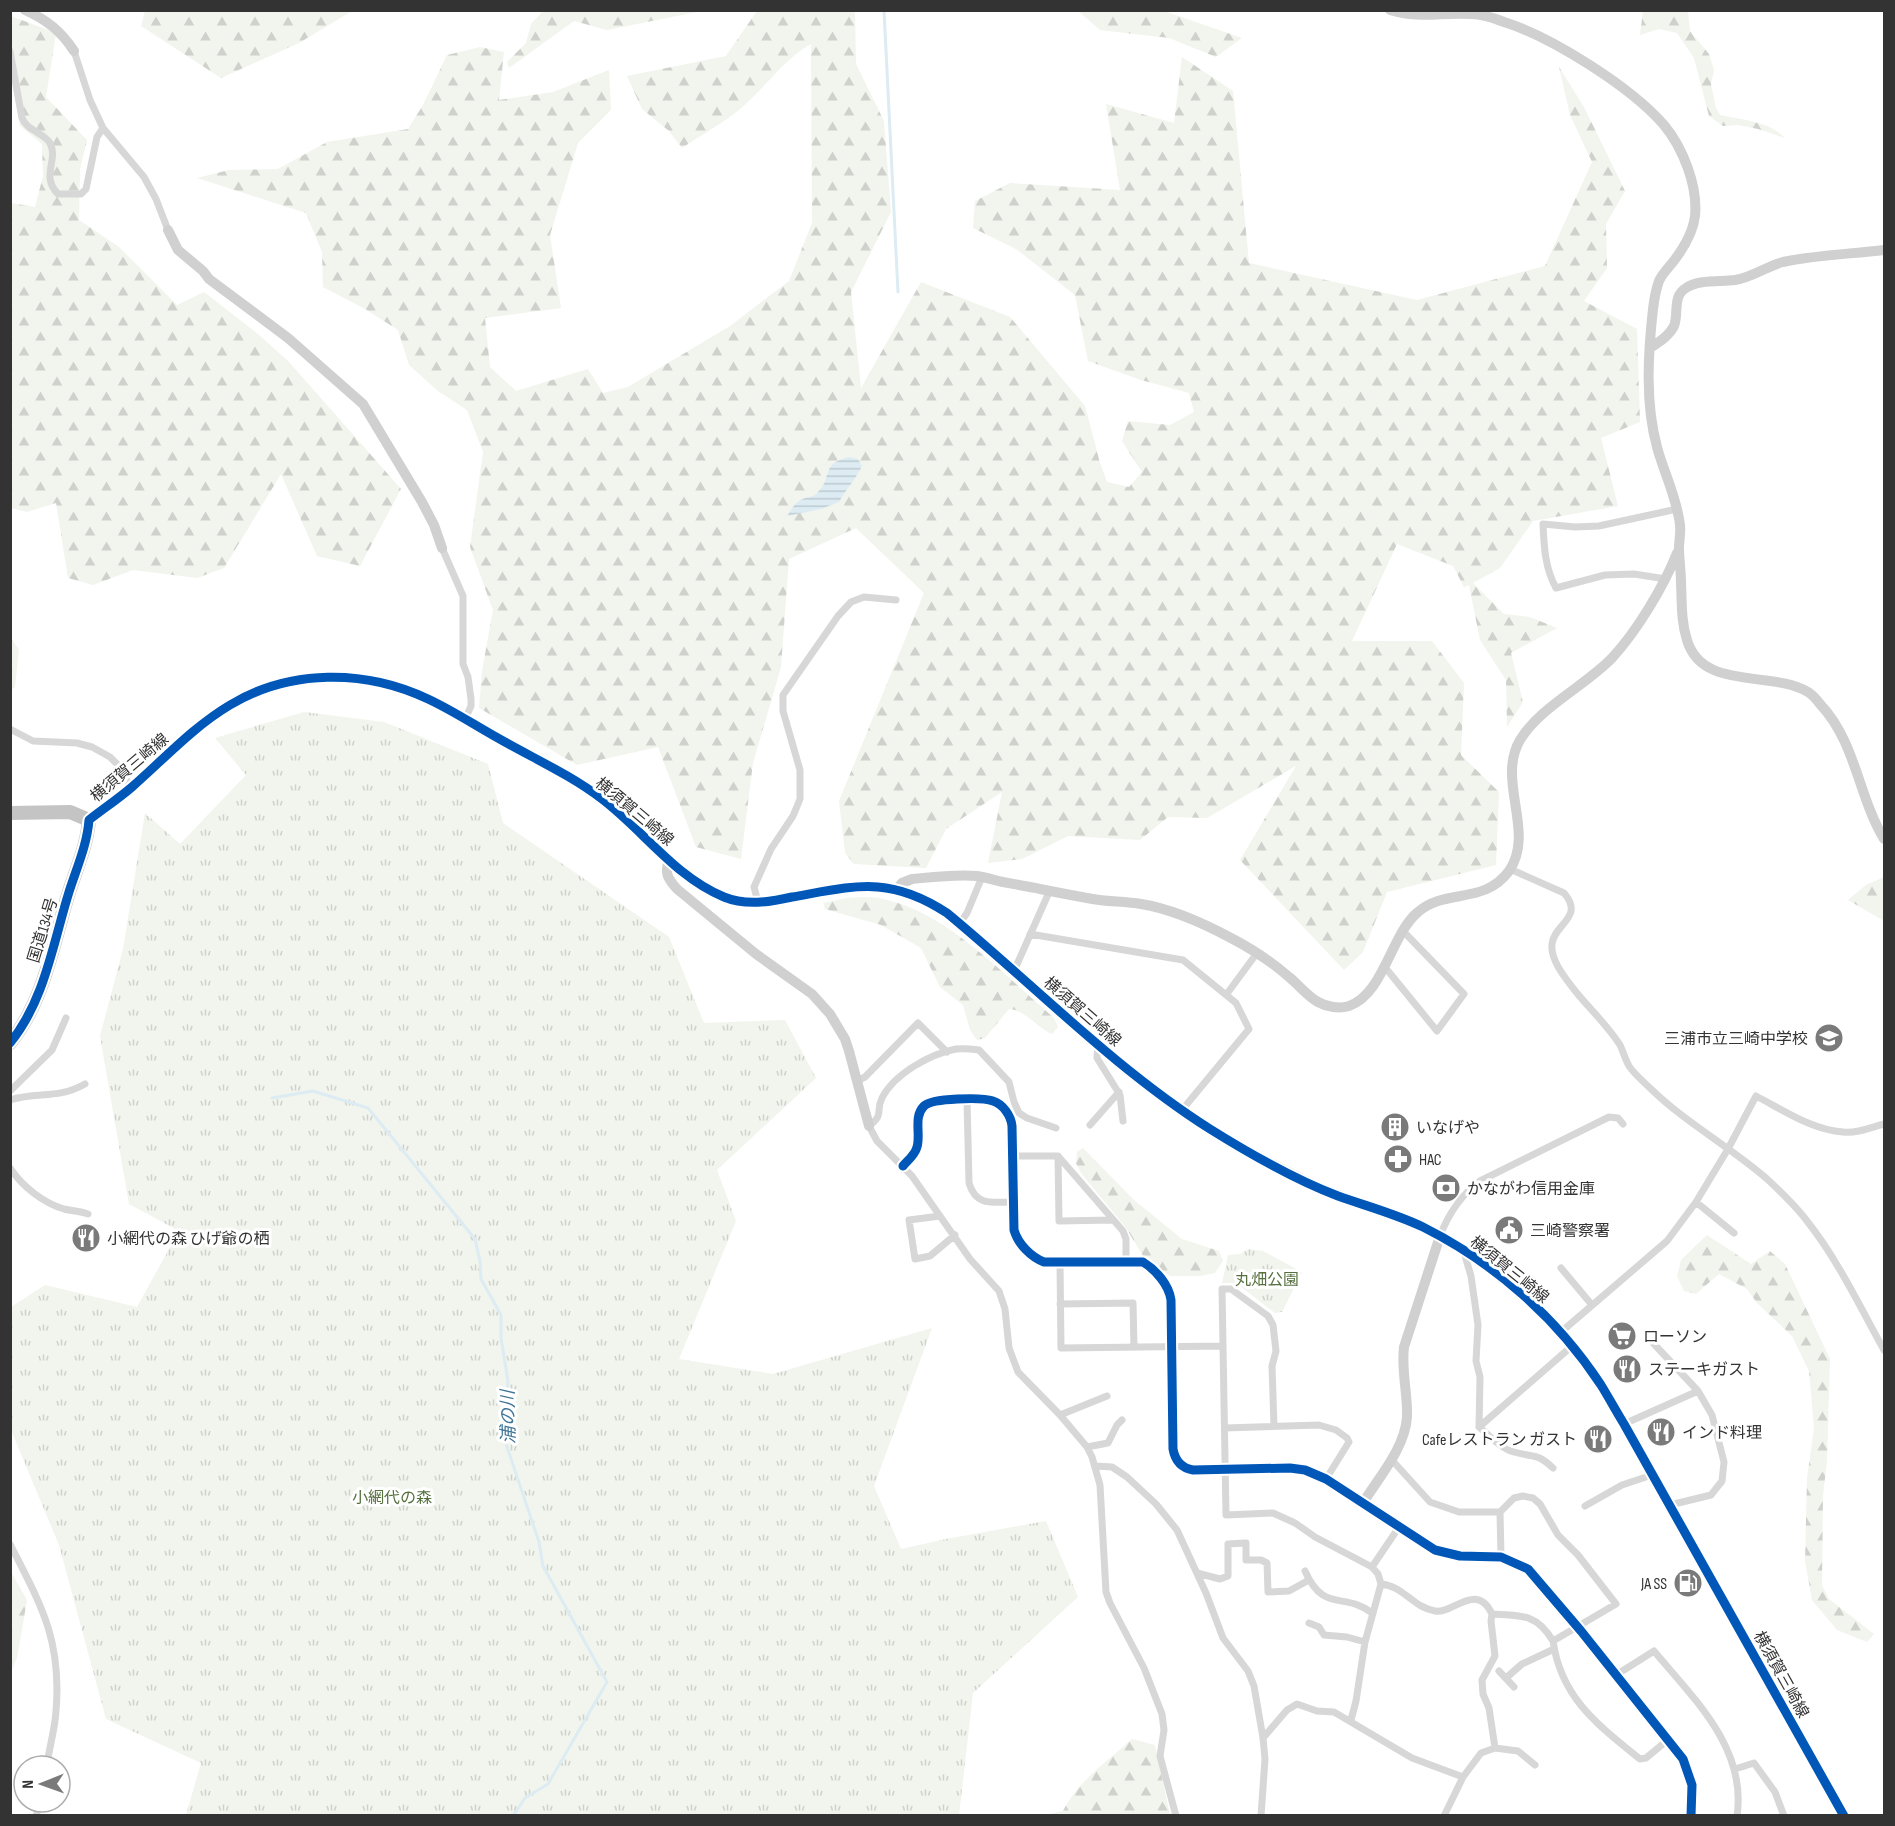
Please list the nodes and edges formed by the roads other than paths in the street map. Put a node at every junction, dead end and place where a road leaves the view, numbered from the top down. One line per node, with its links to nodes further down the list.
1 (25, 10): 4 (street)
2 (1390, 10): 8 (street)
3 (10, 51): 5 (street)
4 (74, 51): 5 (street)
5 (103, 128): 6 (street)
6 (168, 230): 10 (street)
7 (1884, 250): 8 (street)
8 (1650, 348): 9 (street)
9 (1677, 509): 11 (street); 12 (street)
10 (442, 548): 14 (street)
11 (1679, 550): 12 (street); 19 (street)
12 (1666, 579): 21 (street)
13 (896, 600): 25 (street)
14 (465, 719): 16 (main road, 横須賀三崎線); 20 (main road, 横須賀三崎線)
15 (10, 729): 16 (street)
16 (131, 788): 18 (main road, 横須賀三崎線)
17 (10, 813): 18 (highway)
18 (89, 820): 34 (highway, 国道134号)
19 (1884, 839)
20 (669, 860): 25 (main road, 横須賀三崎線); 37 (street)
21 (1510, 868): 27 (street); 50 (street)
22 (982, 877): 23 (street); 24 (street); 26 (street)
23 (897, 889): 25 (main road, 横須賀三崎線); 26 (main road, 横須賀三崎線)
24 (1050, 890): 28 (street); 29 (street)
25 (758, 902)
26 (960, 923): 31 (main road, 横須賀三崎線)
27 (1403, 931): 30 (street); 30 (street)
28 (1030, 934): 31 (street); 32 (street)
29 (1257, 953): 30 (street); 32 (street)
30 (1384, 966)
31 (1014, 971): 35 (main road, 横須賀三崎線)
32 (1226, 995): 43 (street)
33 (66, 1018): 39 (street)
34 (10, 1043)
35 (1098, 1044): 40 (street); 43 (main road, 横須賀三崎線)
36 (947, 1052): 37 (street); 48 (street); 49 (street)
37 (857, 1081): 48 (street)
38 (85, 1084): 41 (street)
39 (10, 1091)
40 (1119, 1092): 44 (street); 47 (street)
41 (10, 1100)
42 (967, 1100): 51 (street); 53 (street); 55 (street)
43 (1182, 1110): 62 (main road, 横須賀三崎線)
44 (1123, 1121)
45 (1623, 1124): 62 (street)
46 (1884, 1124): 50 (street)
47 (1090, 1125)
48 (869, 1126): 53 (street)
49 (1056, 1128)
50 (1728, 1149): 56 (street); 75 (street)
51 (1013, 1156): 52 (street); 55 (street)
52 (1058, 1156): 59 (street); 59 (street)
53 (903, 1166): 58 (street)
54 (10, 1168): 57 (street)
55 (1014, 1202): 65 (street)
56 (1696, 1202): 60 (street); 68 (street)
57 (88, 1215)
58 (940, 1216): 61 (street); 61 (street)
59 (1113, 1220): 64 (street)
60 (1734, 1233)
61 (955, 1235): 78 (street)
62 (1440, 1236): 63 (main road, 横須賀三崎線); 85 (street)
63 (1462, 1249): 69 (main road, 横須賀三崎線); 82 (street)
64 (1126, 1261): 65 (street); 74 (street)
65 (1060, 1263): 67 (street)
66 (1561, 1268): 68 (street)
67 (1060, 1305): 73 (street); 73 (street)
68 (1592, 1305): 69 (street)
69 (1561, 1332): 72 (main road, 横須賀三崎線)
70 (1654, 1344): 76 (street)
71 (1223, 1346): 74 (street); 81 (street); 83 (street)
72 (1572, 1346): 80 (main road, 横須賀三崎線); 82 (street)
73 (1134, 1347): 74 (street)
74 (1172, 1347): 88 (street)
75 (1884, 1350)
76 (1698, 1391): 80 (street); 92 (street)
77 (1107, 1396): 78 (street)
78 (1060, 1415): 84 (street)
79 (1122, 1420): 84 (street)
80 (1624, 1424): 89 (main road, 横須賀三崎線)
81 (1274, 1426): 83 (street); 90 (street)
82 (1479, 1427): 87 (street)
83 (1225, 1428): 88 (street)
84 (1087, 1447): 86 (street)
85 (1391, 1459): 91 (street); 94 (street)
86 (1096, 1466): 100 (street); 121 (street)
87 (1553, 1468)
88 (1225, 1469): 90 (street); 98 (street)
89 (1652, 1475): 92 (main road, 横須賀三崎線); 93 (street)
90 (1326, 1479): 91 (street)
91 (1363, 1503): 95 (street)
92 (1670, 1505): 127 (main road, 横須賀三崎線)
93 (1585, 1506)
94 (1500, 1512): 97 (street); 106 (street)
95 (1399, 1527): 97 (street); 98 (street)
96 (10, 1544): 117 (street)
97 (1501, 1557): 106 (street)
98 (1372, 1567): 102 (street)
99 (1305, 1571): 101 (street)
100 (1197, 1573): 101 (street); 114 (street)
101 (1309, 1580): 103 (street)
102 (1381, 1584): 103 (street); 104 (street)
103 (1372, 1613): 107 (street)
104 (1492, 1614): 108 (street); 116 (street)
105 (1309, 1623): 107 (street)
106 (1577, 1627): 108 (street); 110 (street)
107 (1365, 1642): 113 (street)
108 (1554, 1645): 111 (street); 115 (street)
109 (1499, 1671): 111 (street)
110 (1616, 1675): 115 (street); 119 (street)
111 (1506, 1678): 112 (street)
112 (1514, 1687)
113 (1351, 1720): 114 (street); 120 (street)
114 (1263, 1738): 122 (street)
115 (1669, 1739): 124 (street)
116 (1495, 1748): 118 (street); 120 (street)
117 (49, 1754)
118 (1535, 1765)
119 (1735, 1768): 125 (street); 126 (street)
120 (1463, 1777): 123 (street)
121 (1176, 1815)
122 (1261, 1815)
123 (1444, 1815)
124 (1691, 1815)
125 (1737, 1815)
126 (1784, 1815)
127 (1844, 1815)

